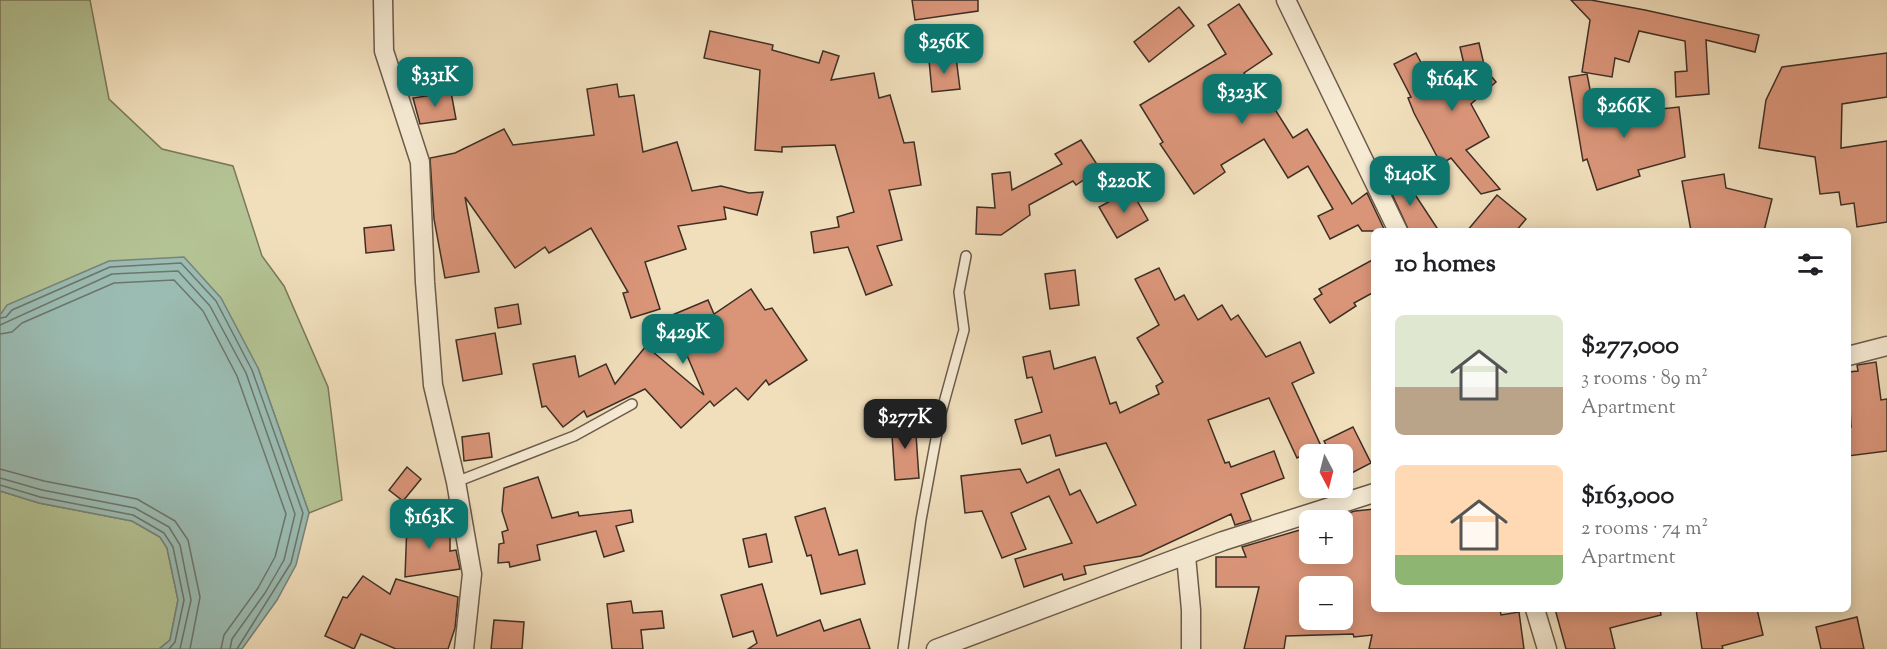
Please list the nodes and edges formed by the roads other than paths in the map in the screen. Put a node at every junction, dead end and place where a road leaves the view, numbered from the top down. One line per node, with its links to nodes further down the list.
1 (383, 0): 8 (street)
2 (1286, 0): 3 (street)
3 (1397, 228)
4 (966, 256): 13 (lane)
5 (1887, 346): 6 (street)
6 (1851, 355)
7 (632, 404): 8 (lane)
8 (456, 482): 12 (street)
9 (1371, 494): 10 (street)
10 (1186, 556): 14 (street); 15 (street)
11 (1536, 612): 16 (street)
12 (464, 649)
13 (903, 649)
14 (936, 649)
15 (1191, 649)
16 (1547, 649)

